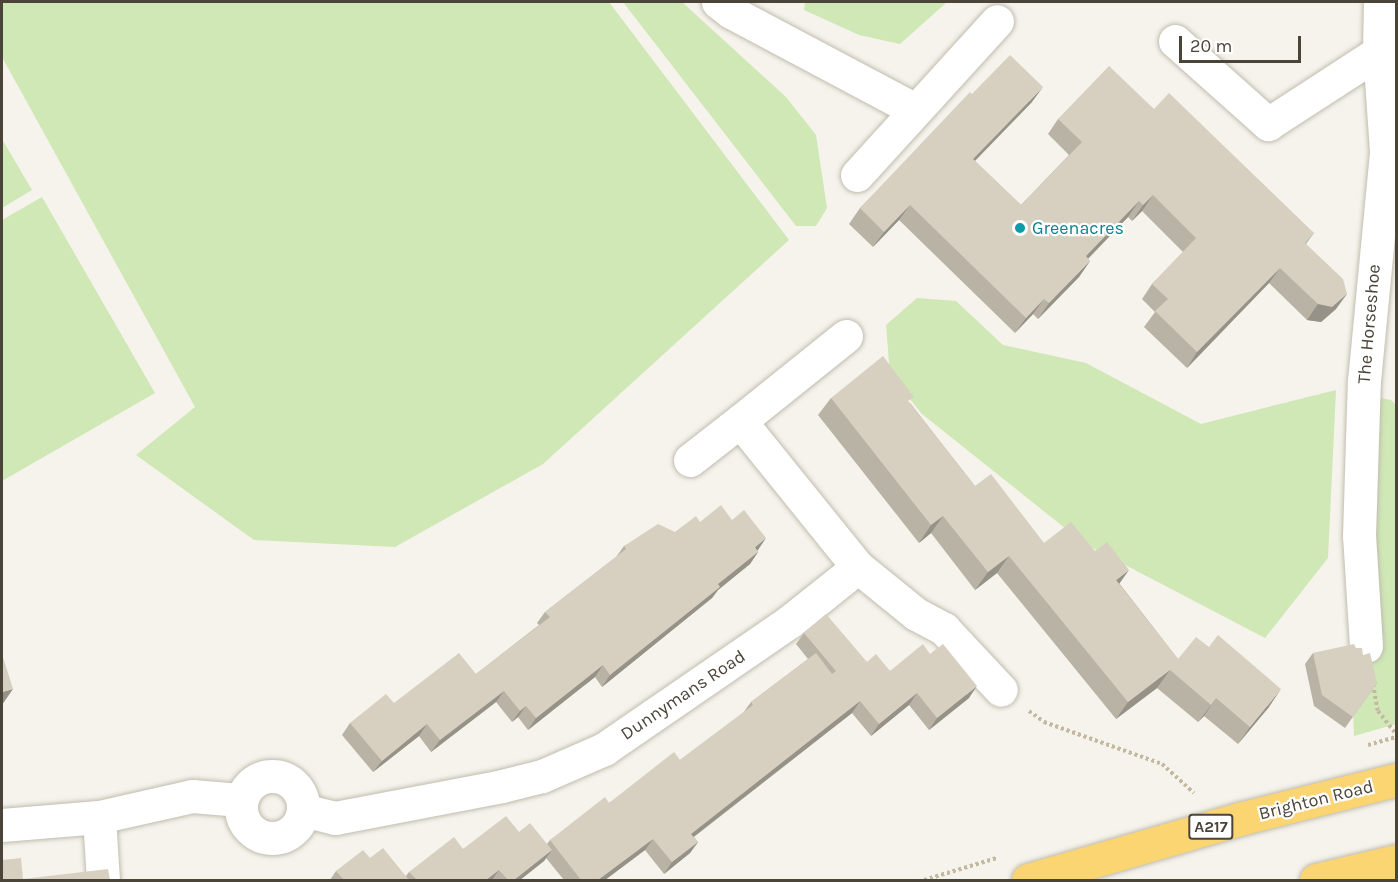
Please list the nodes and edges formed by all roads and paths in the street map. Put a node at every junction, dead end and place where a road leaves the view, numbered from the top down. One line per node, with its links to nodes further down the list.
1 (718, 2): 6 (street)
2 (1380, 2): 5 (street, The Horseshoe)
3 (997, 21): 6 (street)
4 (1175, 42): 5 (street)
5 (1379, 52): 8 (street, The Horseshoe)
6 (915, 110): 7 (street)
7 (857, 175)
8 (1385, 261): 13 (street, The Horseshoe)
9 (846, 336): 10 (street)
10 (740, 421): 11 (street); 12 (street)
11 (690, 460)
12 (858, 567): 14 (street); 19 (street, Dunnymans Road)
13 (1366, 646): 15 (path)
14 (1001, 690): 21 (path)
15 (1396, 735): 16 (path)
16 (1377, 743)
17 (1396, 780): 21 (highway, Brighton Road / A217)
18 (240, 800): 19 (street); 19 (street); 20 (street)
19 (303, 810)
20 (99, 817): 22 (street); 24 (street)
21 (1239, 819): 25 (highway, Brighton Road / A217)
22 (2, 825)
23 (1396, 861): 26 (highway)
24 (103, 880)
25 (1028, 880)
26 (1316, 880)

